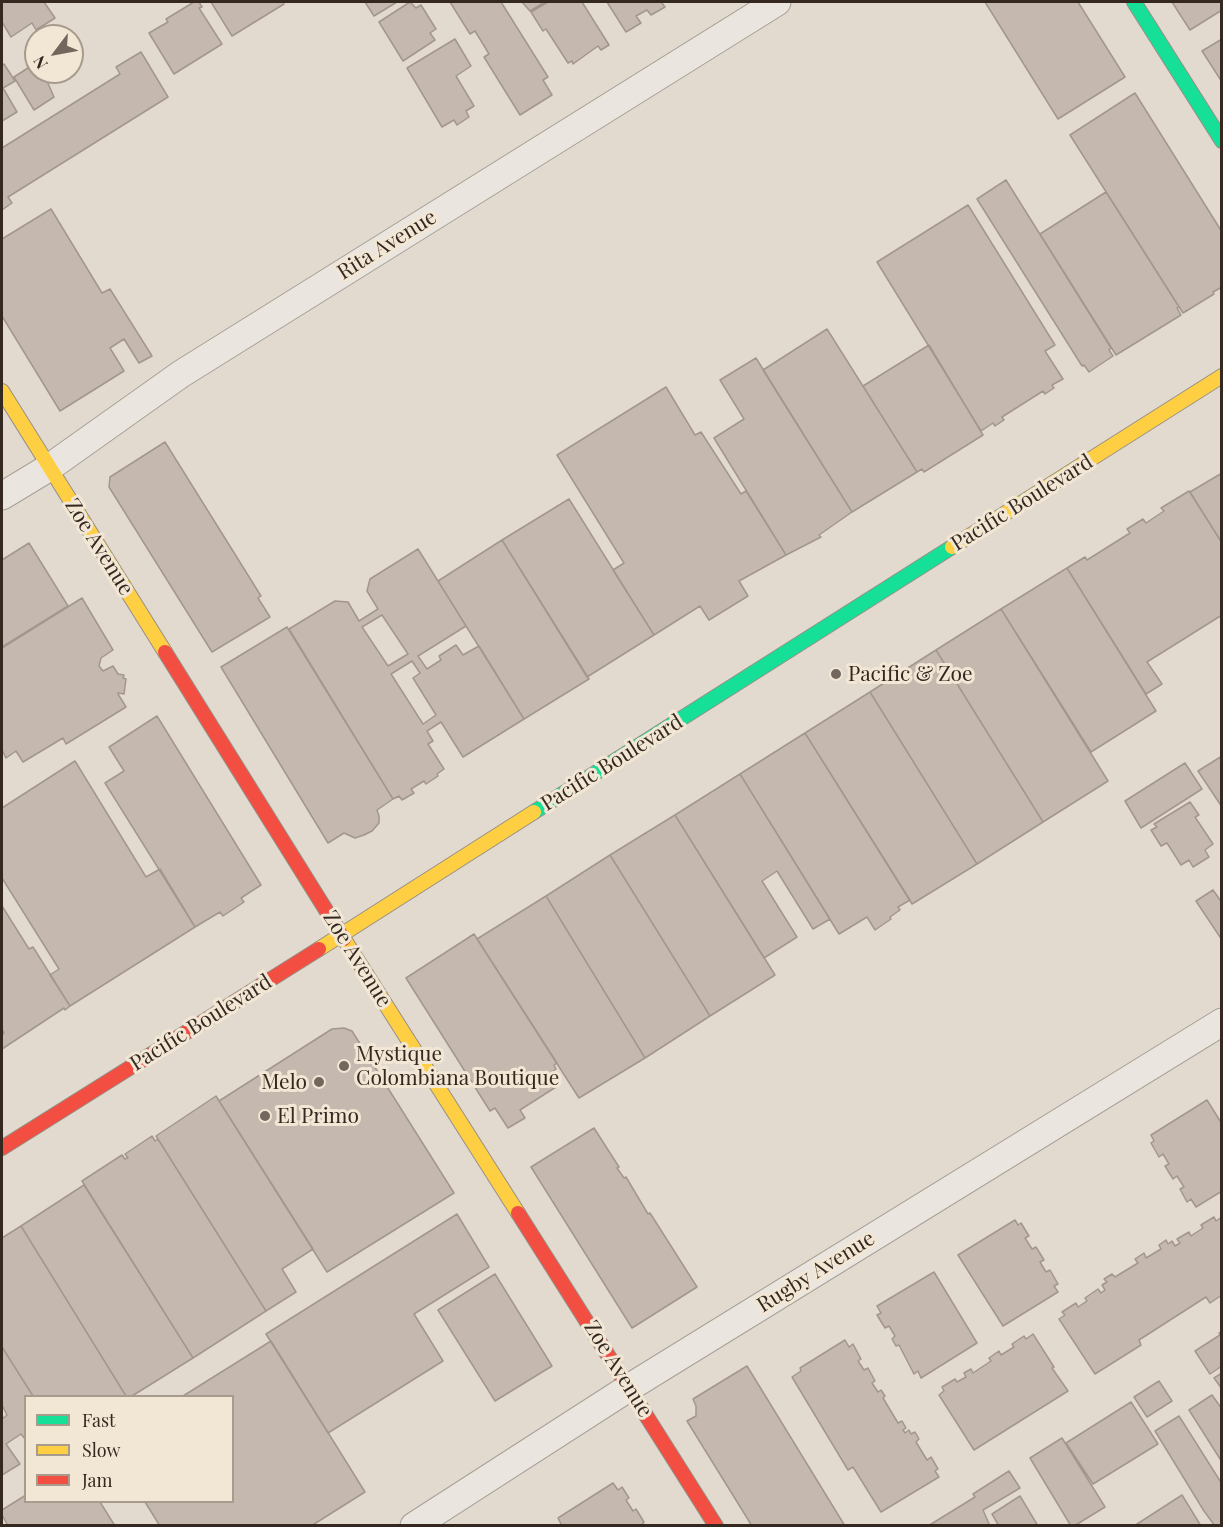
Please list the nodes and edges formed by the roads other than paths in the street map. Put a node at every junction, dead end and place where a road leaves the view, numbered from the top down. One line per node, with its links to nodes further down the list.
1 (777, 2): 6 (street, Rita Avenue)
2 (1134, 2): 3 (street)
3 (1221, 141)
4 (1221, 376): 8 (street, Pacific Boulevard)
5 (2, 391): 6 (street, Zoe Avenue)
6 (50, 467): 7 (street, Rita Avenue); 8 (street, Zoe Avenue)
7 (2, 496)
8 (341, 935): 10 (street, Pacific Boulevard); 11 (street, Zoe Avenue)
9 (1221, 1022): 11 (street, Rugby Avenue)
10 (2, 1148)
11 (630, 1387): 12 (street, Rugby Avenue); 13 (street, Zoe Avenue)
12 (414, 1526)
13 (716, 1526)

